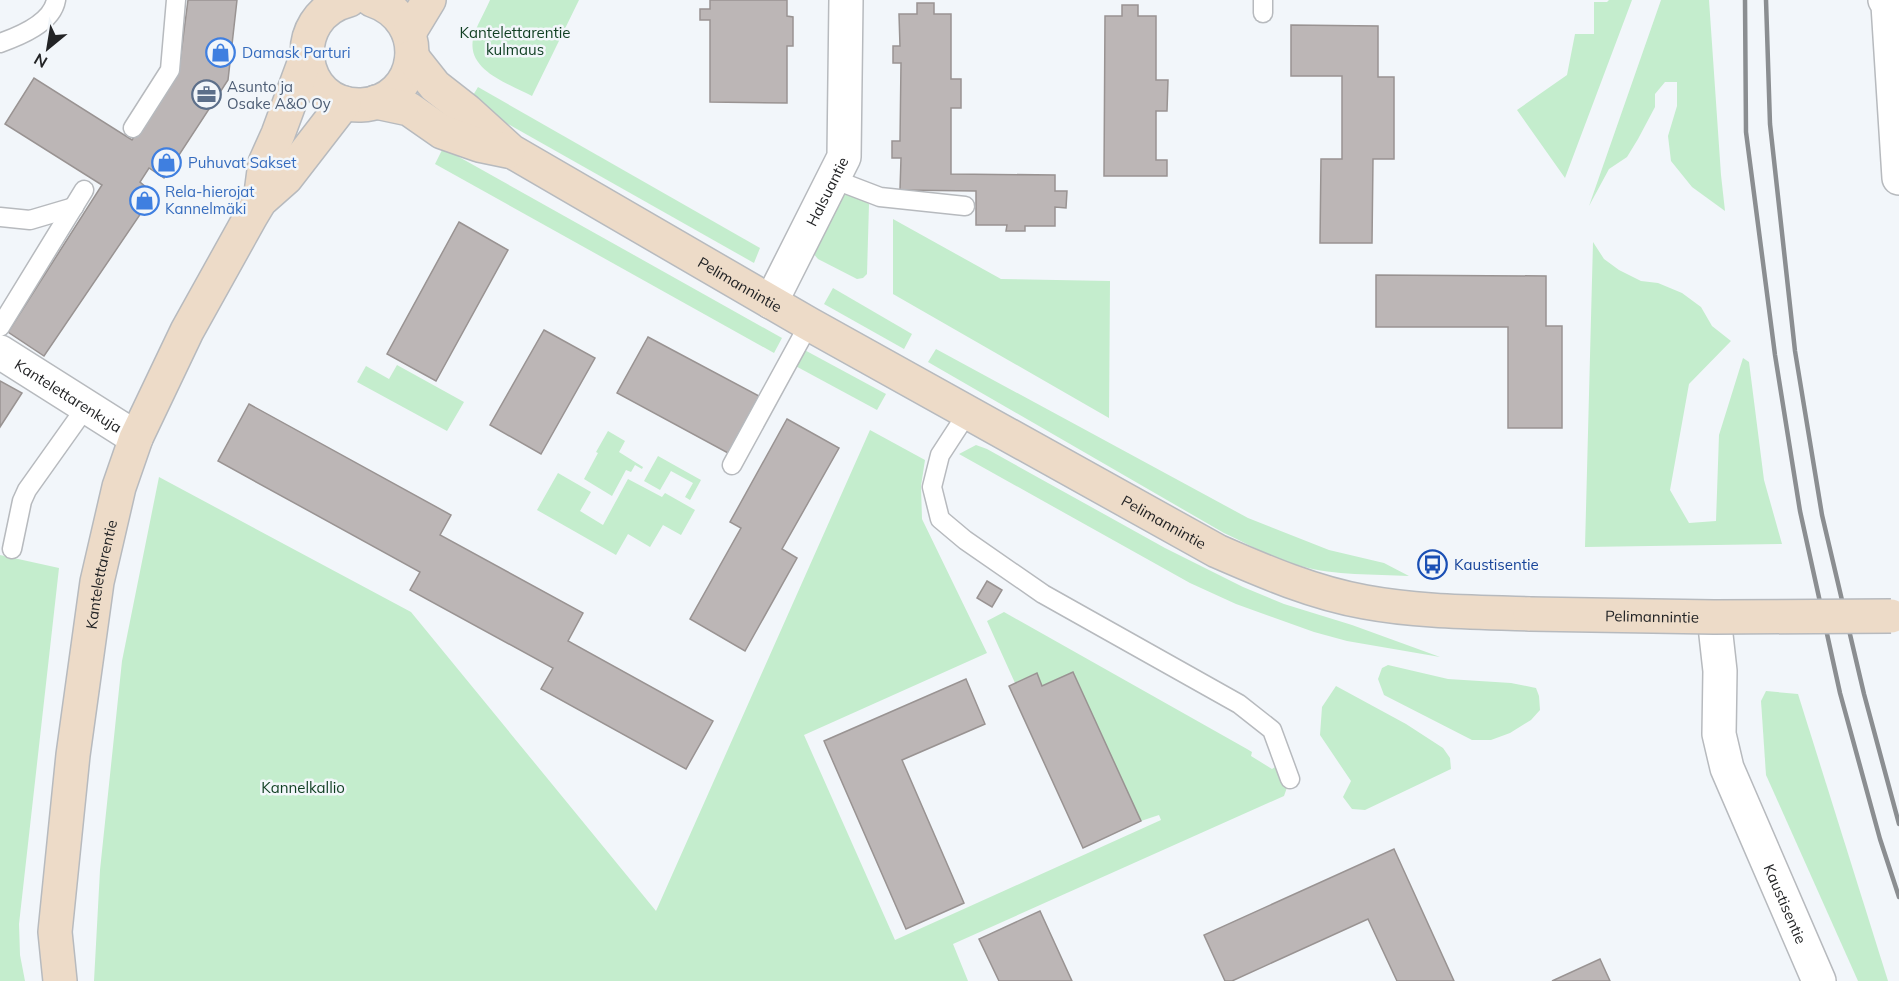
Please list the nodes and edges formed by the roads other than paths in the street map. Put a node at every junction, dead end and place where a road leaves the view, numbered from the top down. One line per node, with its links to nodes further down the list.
1 (56, 0): 8 (lane)
2 (176, 0): 12 (lane)
3 (349, 0): 10 (street, Kantelettarentie)
4 (372, 0): 9 (street, Pelimannintie)
5 (429, 0): 9 (street)
6 (846, 0): 15 (street, Halsuantie)
7 (1885, 0): 14 (street)
8 (0, 43)
9 (411, 45): 11 (street, Kantelettarentie); 13 (street, Pelimannintie)
10 (306, 58): 11 (street); 17 (street, Kantelettarentie)
11 (360, 102): 13 (street, Pelimannintie); 17 (street, Kantelettarentie)
12 (133, 128)
13 (511, 151): 21 (street, Pelimannintie)
14 (1899, 178)
15 (833, 179): 18 (lane); 21 (street, Halsuantie)
16 (84, 190): 19 (lane)
17 (260, 201): 27 (street, Kantelettarentie)
18 (965, 206)
19 (74, 207): 20 (lane); 23 (lane)
20 (0, 217)
21 (771, 302): 22 (street, Pelimannintie)
22 (809, 324): 26 (street, Pelimannintie); 28 (lane)
23 (0, 327)
24 (0, 352): 25 (street, Kantelettarenkuja)
25 (86, 407): 27 (street, Kantelettarenkuja); 29 (lane)
26 (968, 412): 31 (street, Pelimannintie, bridge); 32 (lane)
27 (136, 438): 33 (street, Kantelettarentie)
28 (732, 465)
29 (12, 549)
30 (1895, 616): 31 (street, Pelimannintie, bridge)
31 (1714, 617): 34 (street, Kaustisentie)
32 (1290, 779)
33 (60, 981)
34 (1819, 981)

